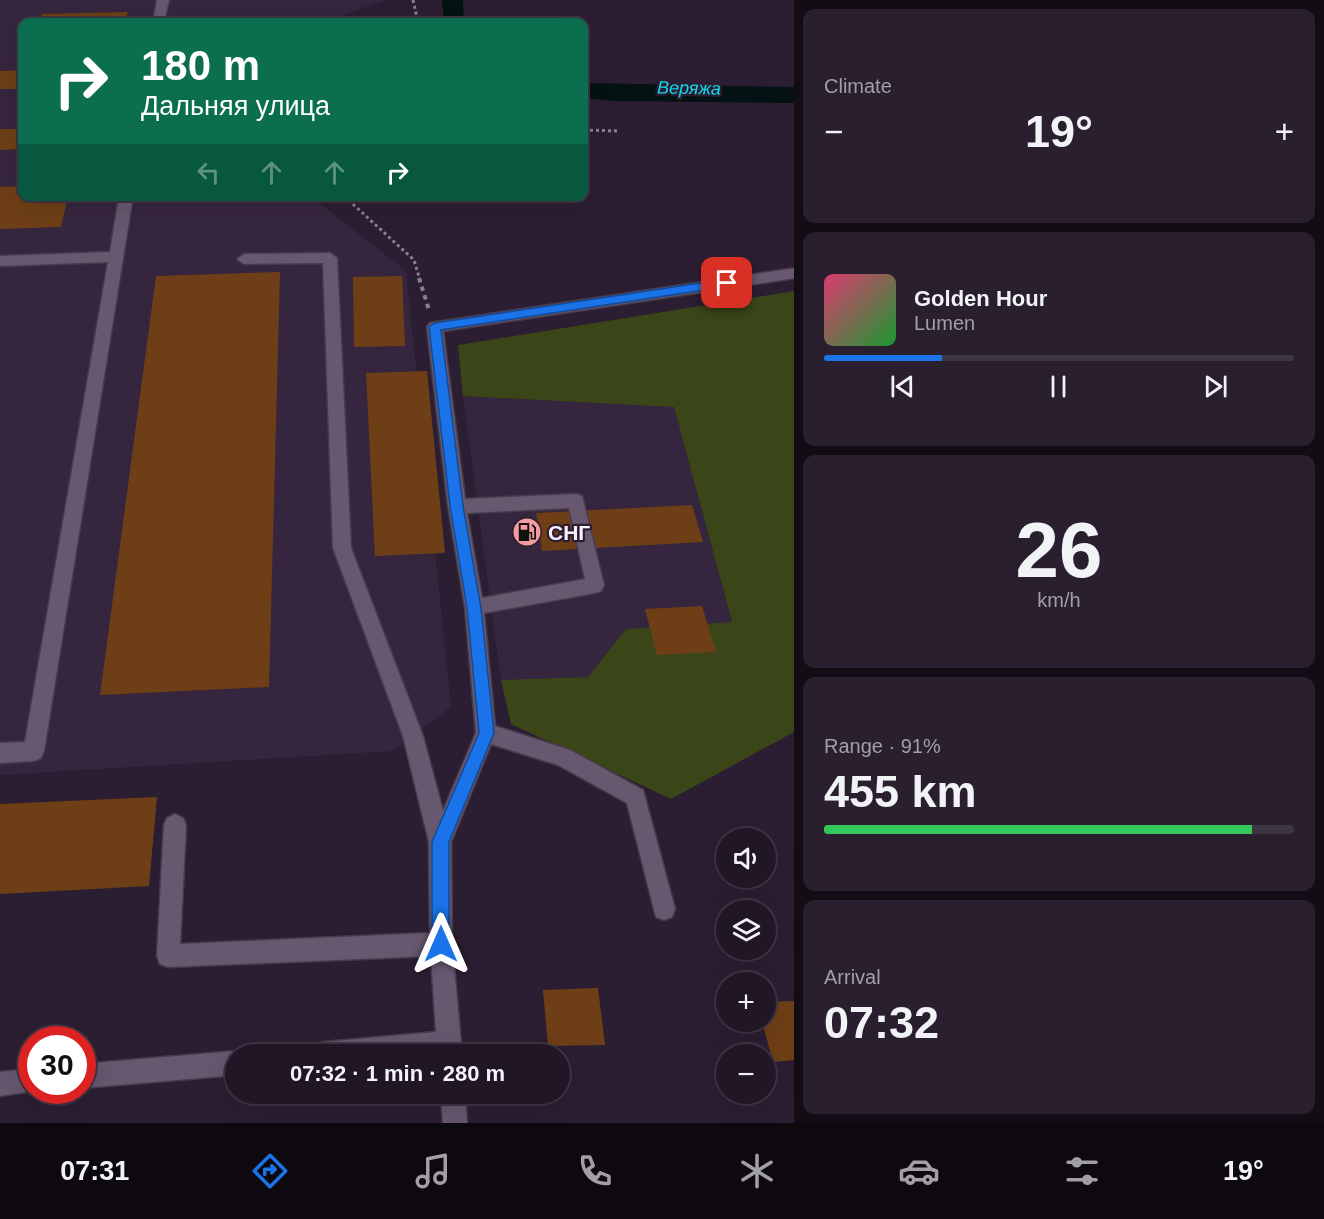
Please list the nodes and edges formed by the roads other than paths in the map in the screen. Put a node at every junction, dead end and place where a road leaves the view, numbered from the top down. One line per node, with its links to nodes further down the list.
1 (163, 0): 2 (street)
2 (160, 18)
3 (125, 201): 4 (street)
4 (114, 257): 6 (street); 11 (street)
5 (244, 259): 13 (street)
6 (0, 261)
7 (794, 273): 8 (street)
8 (457, 506): 9 (street); 9 (street)
9 (474, 608): 10 (street)
10 (486, 733): 13 (street); 14 (street)
11 (0, 753)
12 (175, 825): 15 (street)
13 (440, 842): 15 (street)
14 (664, 909)
15 (441, 944): 16 (street)
16 (449, 1044)
17 (225, 1064): 18 (street)
18 (96, 1075)
19 (18, 1082): 20 (street)
20 (0, 1084)
21 (454, 1104): 22 (street)
22 (455, 1123)

